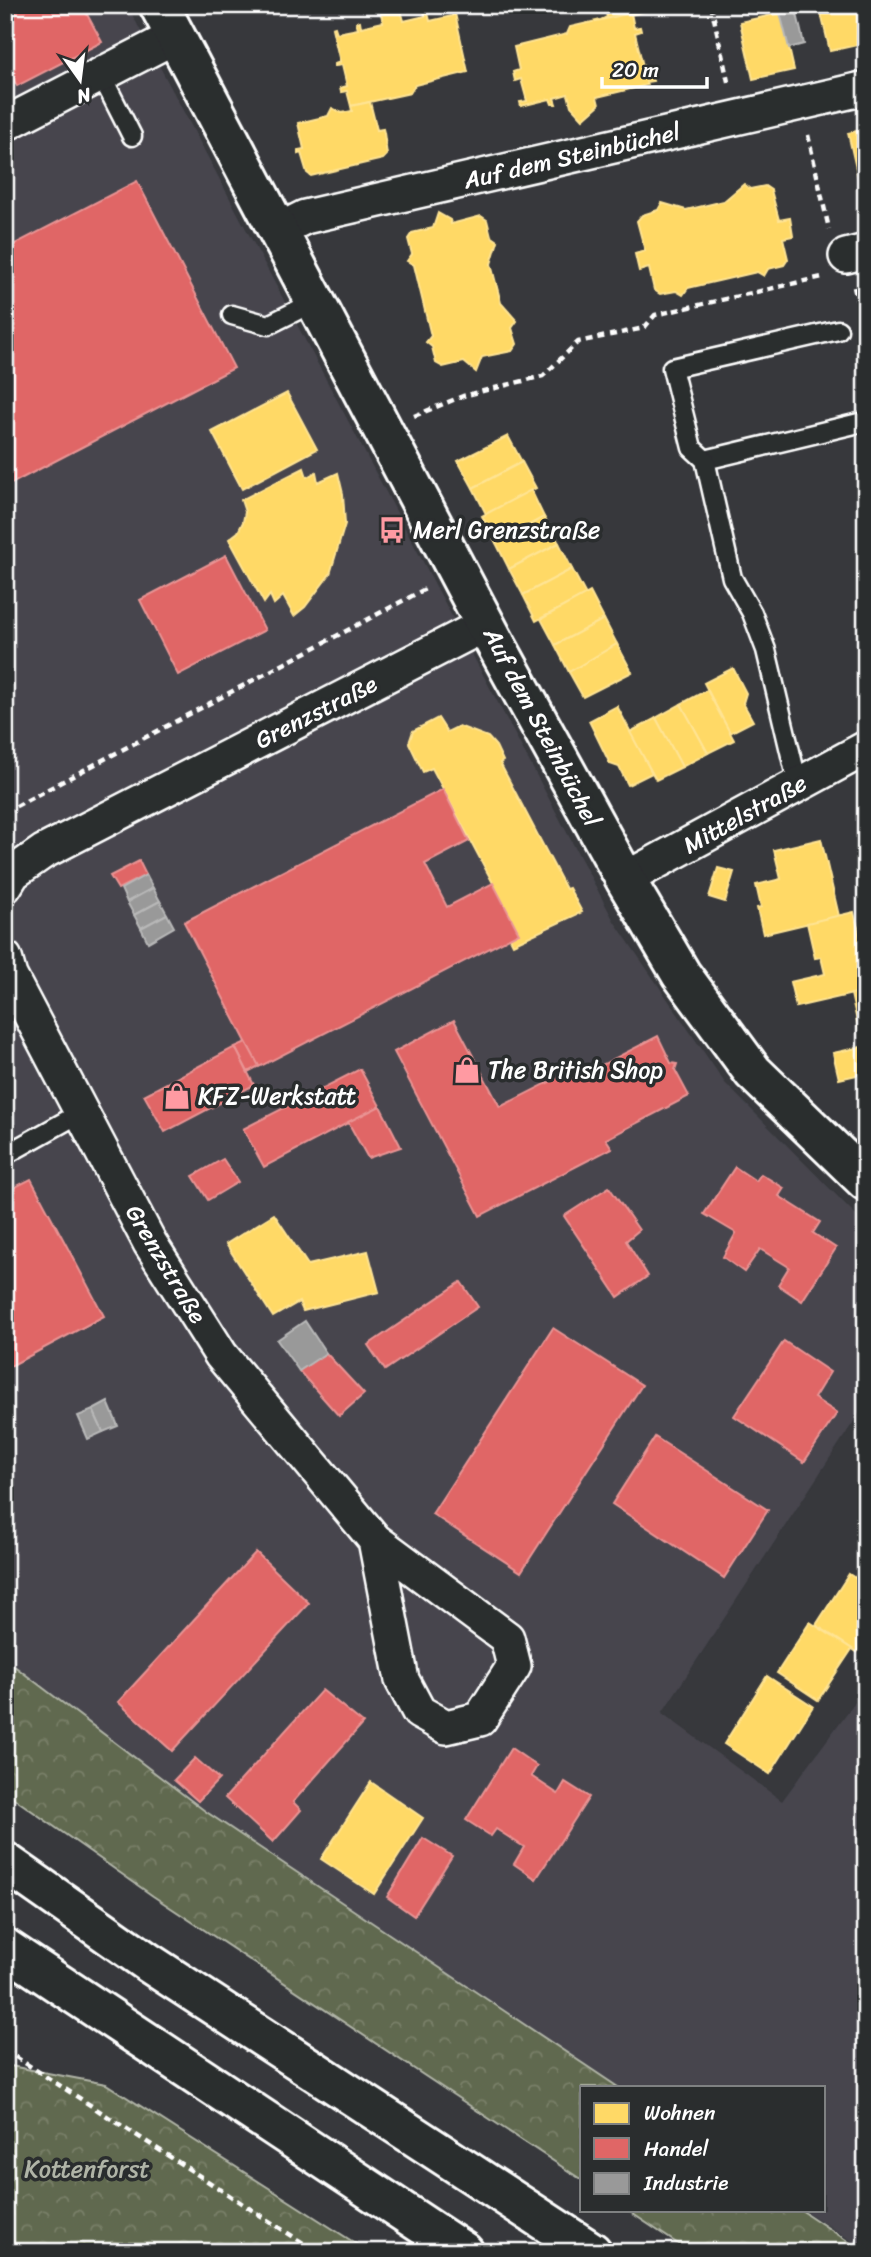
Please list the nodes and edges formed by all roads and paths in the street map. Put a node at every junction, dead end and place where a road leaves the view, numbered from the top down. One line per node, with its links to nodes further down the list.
1 (711, 5): 6 (path)
2 (168, 21): 3 (street, Auf dem Steinbüchel); 9 (main road, Auf dem Steinbüchel)
3 (101, 75): 7 (street, Auf dem Steinbüchel); 8 (lane)
4 (866, 88): 5 (street, Auf dem Steinbüchel)
5 (801, 103): 6 (street, Auf dem Steinbüchel); 10 (path)
6 (737, 119): 9 (street, Auf dem Steinbüchel)
7 (5, 124)
8 (132, 136)
9 (279, 230): 11 (main road, Auf dem Steinbüchel)
10 (854, 259): 13 (path); 16 (path)
11 (316, 301): 12 (lane); 16 (main road, Auf dem Steinbüchel)
12 (232, 315)
13 (863, 324)
14 (838, 330): 17 (lane)
15 (859, 423): 17 (lane)
16 (383, 429): 18 (main road, Auf dem Steinbüchel)
17 (705, 460): 21 (lane)
18 (458, 572): 19 (main road, Auf dem Steinbüchel); 22 (path)
19 (486, 624): 23 (main road, Auf dem Steinbüchel); 24 (street, Grenzstraße)
20 (866, 748): 21 (street, Mittelstraße)
21 (799, 785): 23 (street, Mittelstraße)
22 (5, 812)
23 (625, 879): 28 (main road, Auf dem Steinbüchel)
24 (5, 886)
25 (5, 958): 26 (street, Grenzstraße)
26 (82, 1112): 27 (lane); 29 (street, Grenzstraße)
27 (5, 1155)
28 (866, 1181)
29 (375, 1540): 29 (street, Grenzstraße)
30 (5, 1862): 35 (main road)
31 (5, 1948): 34 (main road)
32 (5, 2050): 33 (path)
33 (317, 2252)
34 (464, 2252)
35 (592, 2252)

